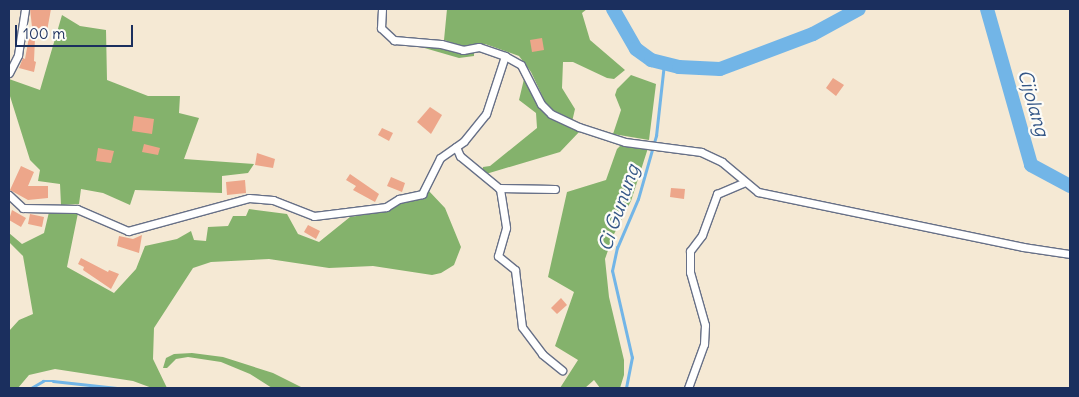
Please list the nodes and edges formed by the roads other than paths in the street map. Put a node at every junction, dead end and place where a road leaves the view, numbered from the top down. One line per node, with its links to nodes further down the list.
1 (25, 9): 4 (street)
2 (382, 9): 3 (street)
3 (504, 56): 5 (street); 6 (street)
4 (9, 72)
5 (456, 147): 7 (street); 9 (street)
6 (745, 182): 10 (street); 12 (street)
7 (499, 188): 8 (street); 11 (street)
8 (556, 189)
9 (9, 195)
10 (1070, 254)
11 (562, 370)
12 (688, 388)

